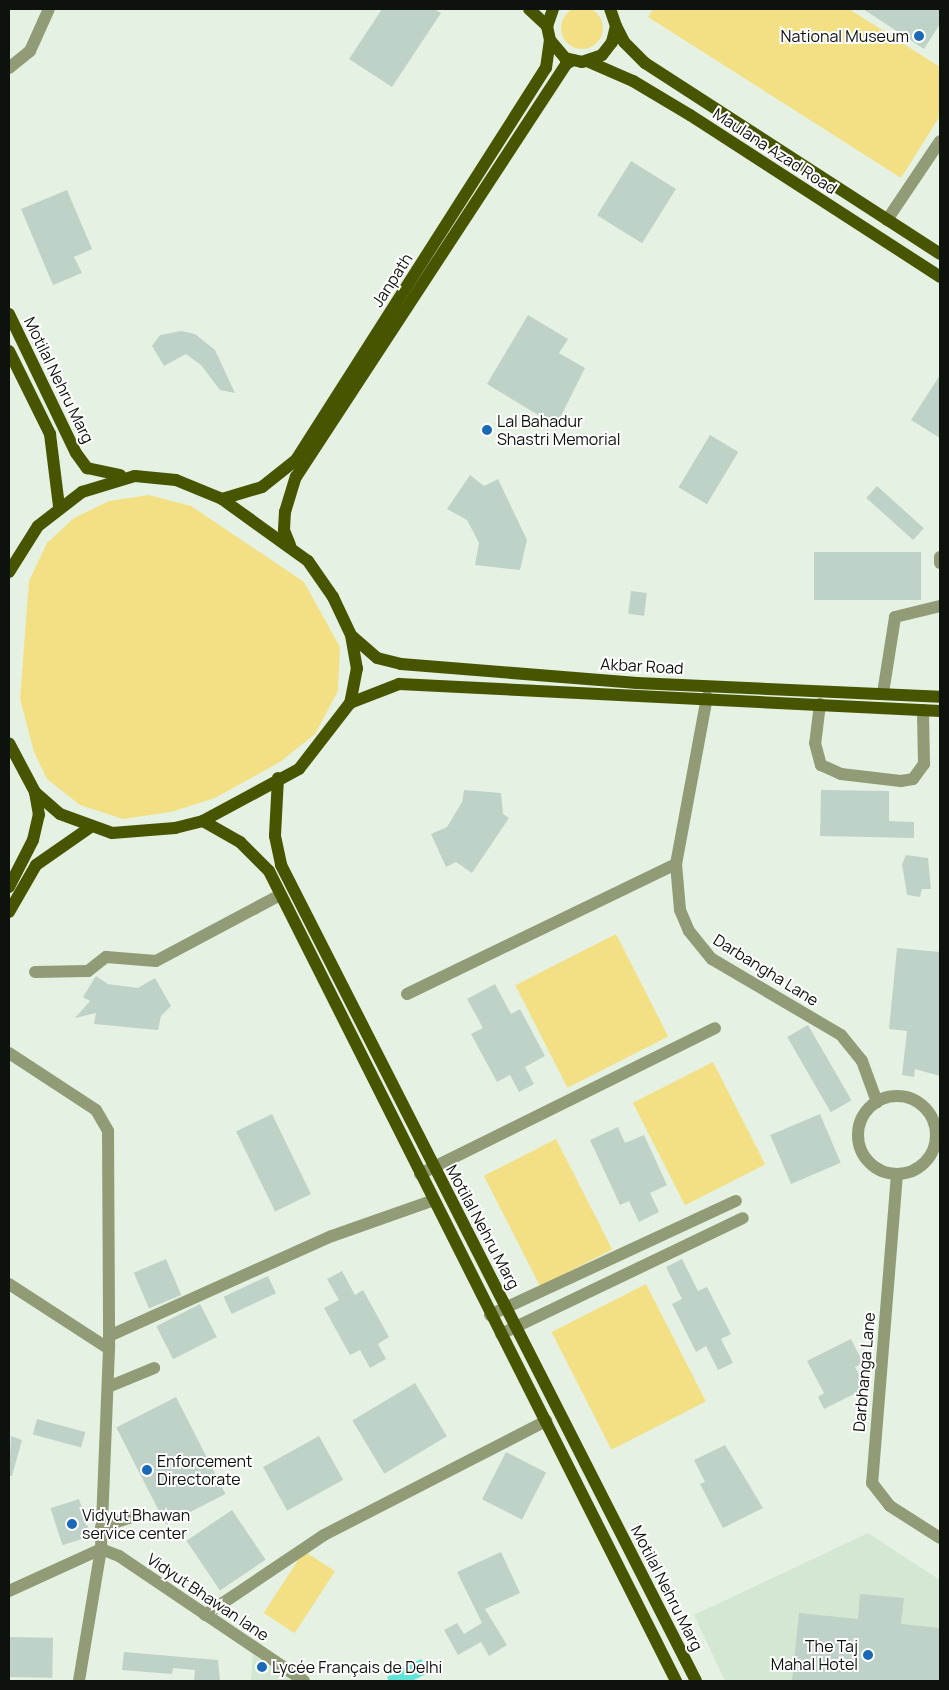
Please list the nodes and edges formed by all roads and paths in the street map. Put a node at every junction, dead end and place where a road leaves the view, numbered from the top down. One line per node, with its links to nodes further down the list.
1 (49, 9): 10 (street)
2 (529, 9): 5 (main road)
3 (553, 9): 5 (main road)
4 (610, 9): 6 (main road, Maulana Azad Road)
5 (547, 26): 7 (main road)
6 (616, 26): 9 (main road); 12 (main road, Maulana Azad Road)
7 (550, 40): 8 (main road); 18 (main road, Janpath)
8 (573, 60): 9 (main road, Maulana Azad Road); 20 (main road, Janpath)
9 (587, 61): 14 (main road, Maulana Azad Road)
10 (9, 68)
11 (940, 141): 12 (street)
12 (887, 220): 13 (main road, Maulana Azad Road)
13 (940, 254)
14 (940, 277)
15 (9, 314): 17 (main road, Motilal Nehru Marg)
16 (9, 351): 19 (main road, Motilal Nehru Marg)
17 (135, 476): 18 (main road, Motilal Nehru Marg); 19 (main road)
18 (222, 499): 20 (main road, Motilal Nehru Marg)
19 (59, 506): 23 (main road)
20 (290, 545): 25 (main road, Motilal Nehru Marg)
21 (940, 556): 22 (street)
22 (940, 562)
23 (9, 572)
24 (940, 606): 26 (street)
25 (351, 635): 26 (main road, Akbar Road); 29 (main road)
26 (883, 693): 28 (main road, Akbar Road)
27 (707, 697): 29 (main road, Akbar Road); 30 (main road, Akbar Road); 38 (street, Darbangha Lane)
28 (940, 697)
29 (350, 703): 34 (main road)
30 (820, 704): 31 (main road, Akbar Road); 31 (street)
31 (922, 710): 32 (main road, Akbar Road)
32 (940, 711)
33 (9, 743): 35 (main road)
34 (278, 778): 36 (main road); 48 (main road, Motilal Nehru Marg)
35 (36, 792): 37 (main road); 39 (main road)
36 (203, 821): 37 (main road); 40 (main road, Motilal Nehru Marg)
37 (89, 828): 41 (main road)
38 (676, 864): 43 (street); 46 (street, Darbangha Lane)
39 (9, 887)
40 (280, 895): 42 (street); 49 (main road, Motilal Nehru Marg)
41 (9, 912)
42 (34, 972)
43 (407, 994)
44 (715, 1028): 48 (street)
45 (9, 1053): 59 (street)
46 (877, 1102): 47 (street); 50 (street)
47 (937, 1118): 50 (street)
48 (433, 1167): 49 (street); 55 (main road, Motilal Nehru Marg)
49 (420, 1174): 51 (main road, Motilal Nehru Marg)
50 (897, 1174): 65 (street, Darbhanga Lane)
51 (434, 1200): 56 (main road, Motilal Nehru Marg); 59 (street)
52 (736, 1201): 55 (street)
53 (743, 1218): 57 (street)
54 (9, 1284): 59 (street)
55 (507, 1307): 56 (street); 57 (main road, Motilal Nehru Marg)
56 (490, 1315): 58 (main road, Motilal Nehru Marg)
57 (516, 1326): 58 (street); 69 (main road, Motilal Nehru Marg)
58 (501, 1334): 62 (main road, Motilal Nehru Marg)
59 (109, 1342): 61 (street)
60 (154, 1368): 61 (street)
61 (108, 1387): 64 (street)
62 (546, 1421): 68 (street); 70 (main road, Motilal Nehru Marg)
63 (138, 1514): 64 (street)
64 (101, 1527): 66 (street)
65 (940, 1538)
66 (100, 1549): 67 (street); 68 (street, Vidyut Bhawan lane); 71 (street)
67 (9, 1591)
68 (205, 1615): 72 (street, Vidyut Bhawan lane)
69 (680, 1649): 70 (street); 74 (main road, Motilal Nehru Marg)
70 (663, 1657): 73 (main road, Motilal Nehru Marg)
71 (79, 1681)
72 (304, 1681)
73 (676, 1681)
74 (696, 1681)

